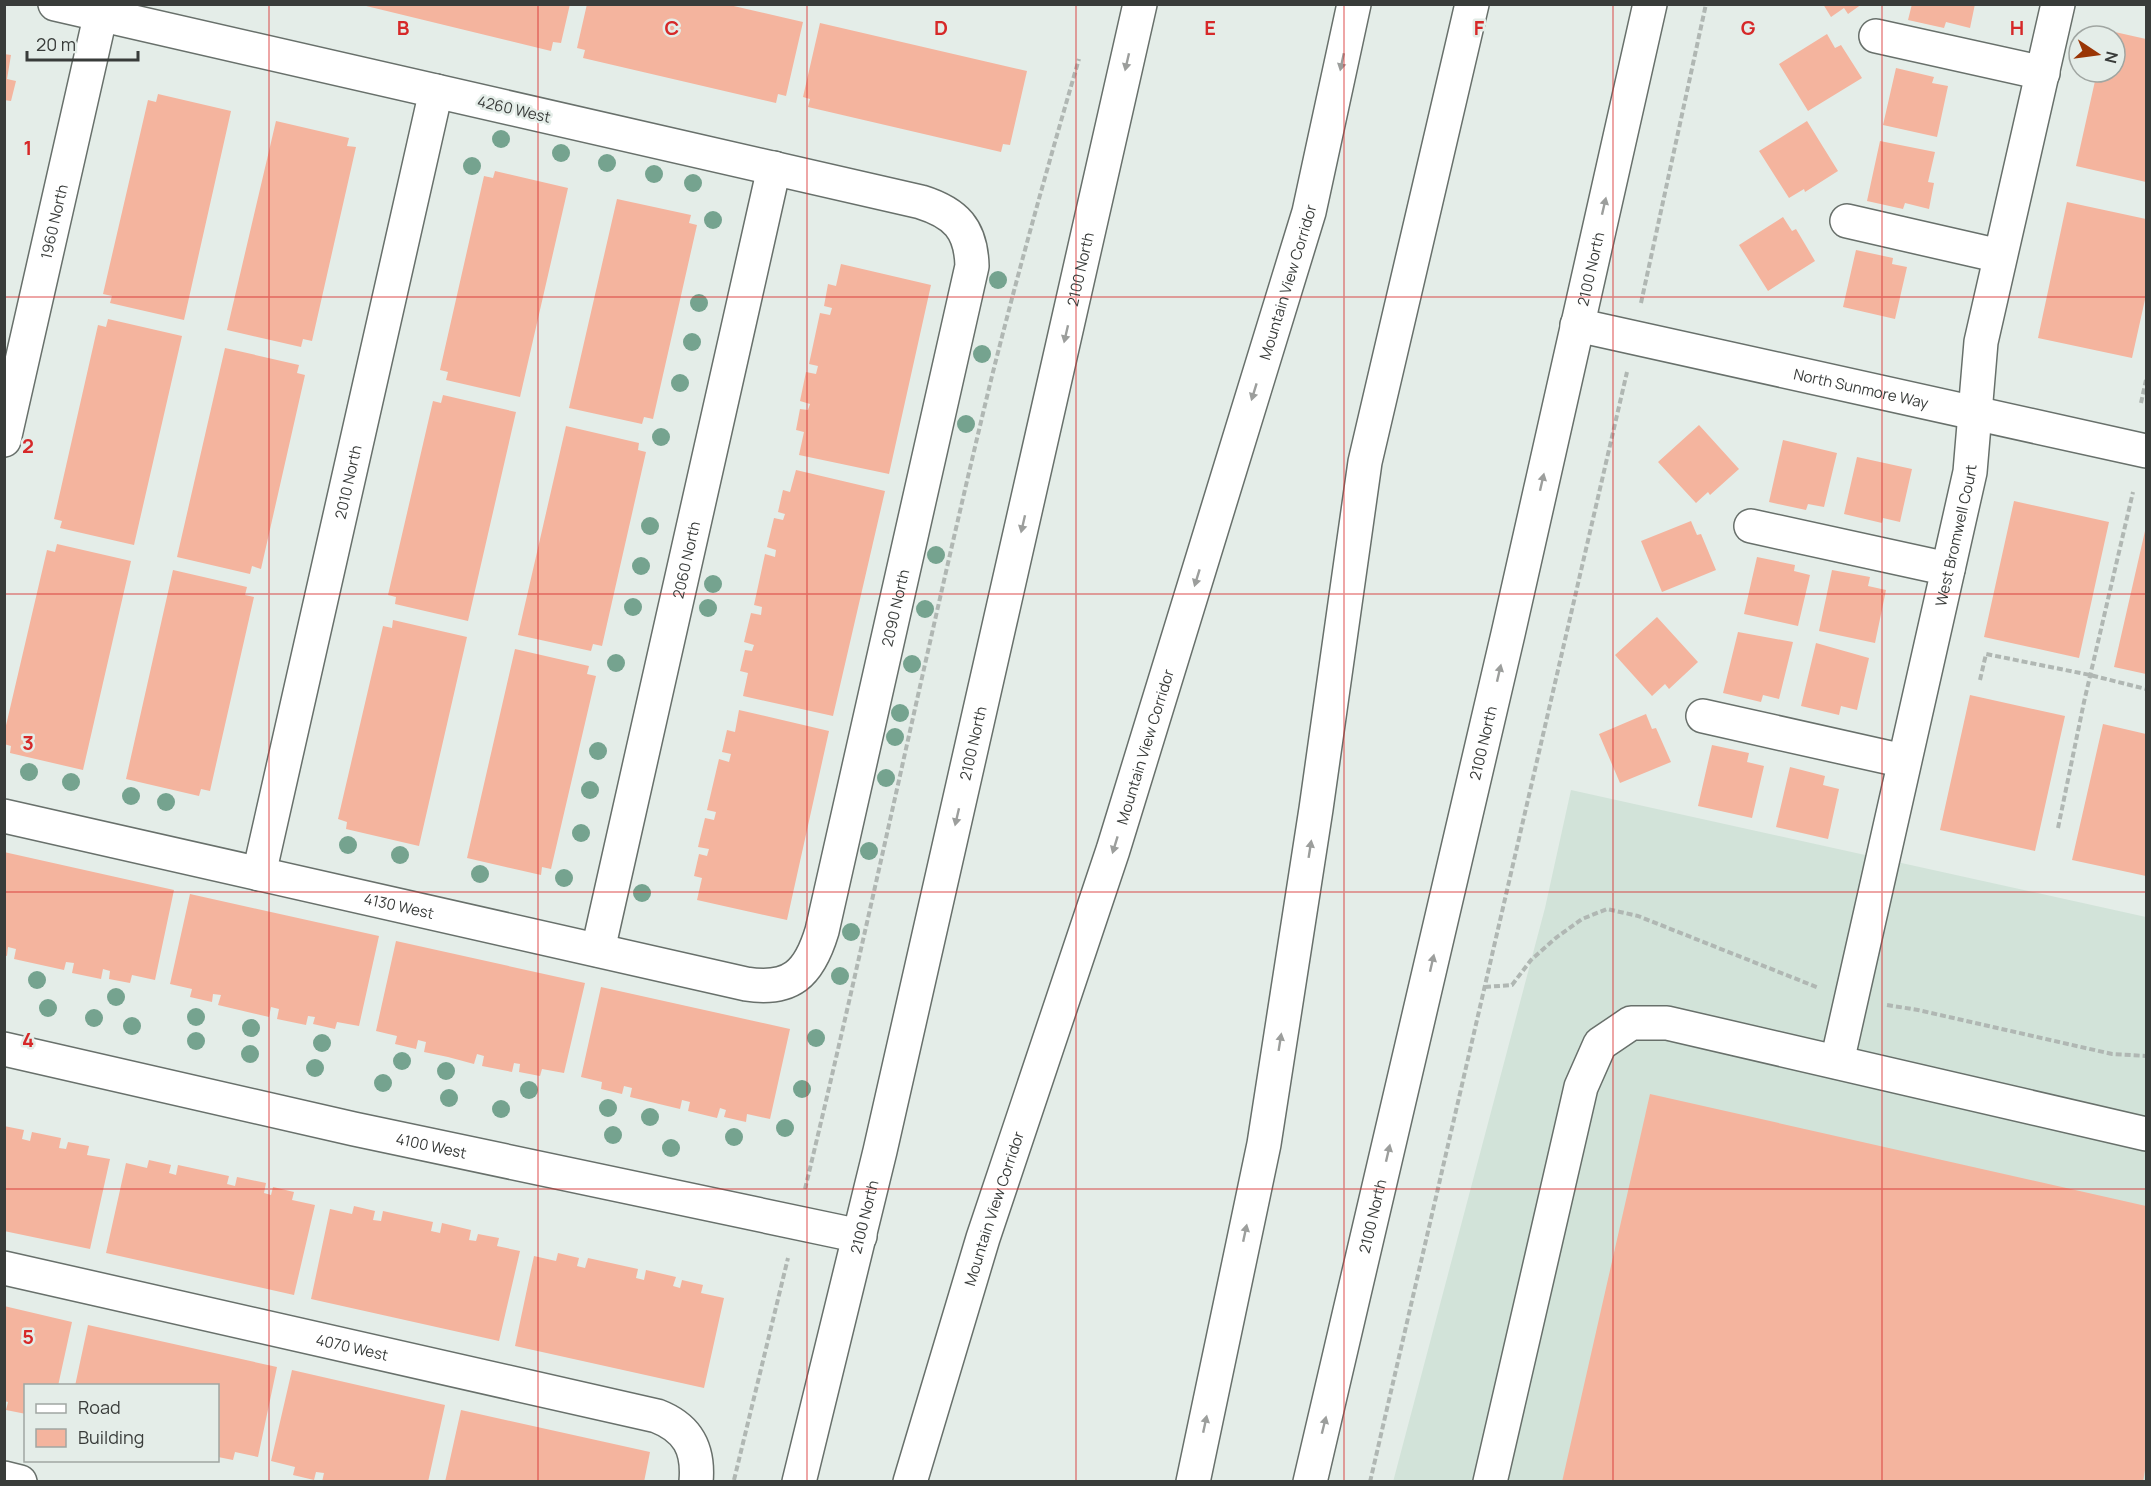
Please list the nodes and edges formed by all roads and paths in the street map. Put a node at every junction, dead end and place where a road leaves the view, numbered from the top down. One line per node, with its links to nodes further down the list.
1 (54, 4): 8 (main road, 4260 West)
2 (1140, 4): 45 (main road, 2100 North, one-way to 45)
3 (1354, 4): 53 (main road, Mountain View Corridor, one-way to 53)
4 (1472, 4): 54 (main road, one-way to 4)
5 (1650, 4): 18 (main road, 2100 North, one-way to 5)
6 (1706, 4): 17 (path)
7 (2058, 4): 11 (main road, West Bromwell Court)
8 (101, 10): 12 (main road, 4260 West); 23 (main road, 1960 North)
9 (1876, 36): 11 (main road)
10 (1079, 59): 44 (path)
11 (2043, 73): 16 (main road, West Bromwell Court)
12 (436, 91): 13 (main road, 4260 West); 35 (main road, 2010 North)
13 (774, 168): 15 (main road, 4260 West); 36 (main road, 2060 North)
14 (1847, 221): 16 (main road)
15 (964, 230): 37 (main road, 2090 North)
16 (2000, 256): 21 (main road, West Bromwell Court)
17 (1648, 269)
18 (1577, 325): 21 (main road, North Sunmore Way); 55 (main road, 2100 North, one-way to 18)
19 (2146, 380): 20 (path)
20 (2141, 403)
21 (1975, 412): 24 (main road, North Sunmore Way); 27 (main road, West Bromwell Court)
22 (1618, 414): 38 (path)
23 (4, 440)
24 (2146, 451)
25 (2133, 492): 28 (path)
26 (1751, 526): 27 (main road)
27 (1948, 569): 32 (main road, West Bromwell Court)
28 (2090, 675): 29 (path); 30 (path); 34 (path)
29 (1980, 680)
30 (2146, 689)
31 (1703, 716): 32 (main road)
32 (1904, 761): 39 (main road, West Bromwell Court)
33 (4, 816): 35 (main road, 4130 West)
34 (2058, 828)
35 (259, 874): 36 (main road, 4130 West)
36 (598, 950): 37 (main road, 4130 West)
37 (794, 980)
38 (1485, 987): 39 (path); 56 (path)
39 (1851, 999): 41 (path); 42 (main road, West Bromwell Court)
40 (4, 1049): 45 (main road, 4100 West)
41 (2146, 1056)
42 (1837, 1062): 43 (main road); 57 (main road)
43 (2146, 1134)
44 (810, 1168)
45 (860, 1236): 52 (main road, 2100 North)
46 (4, 1268): 50 (main road, 4070 West)
47 (784, 1275): 51 (path)
48 (4, 1478): 49 (main road)
49 (20, 1482)
50 (696, 1482)
51 (734, 1482)
52 (799, 1482)
53 (910, 1482)
54 (1193, 1482)
55 (1310, 1482)
56 (1370, 1482)
57 (1490, 1482)

